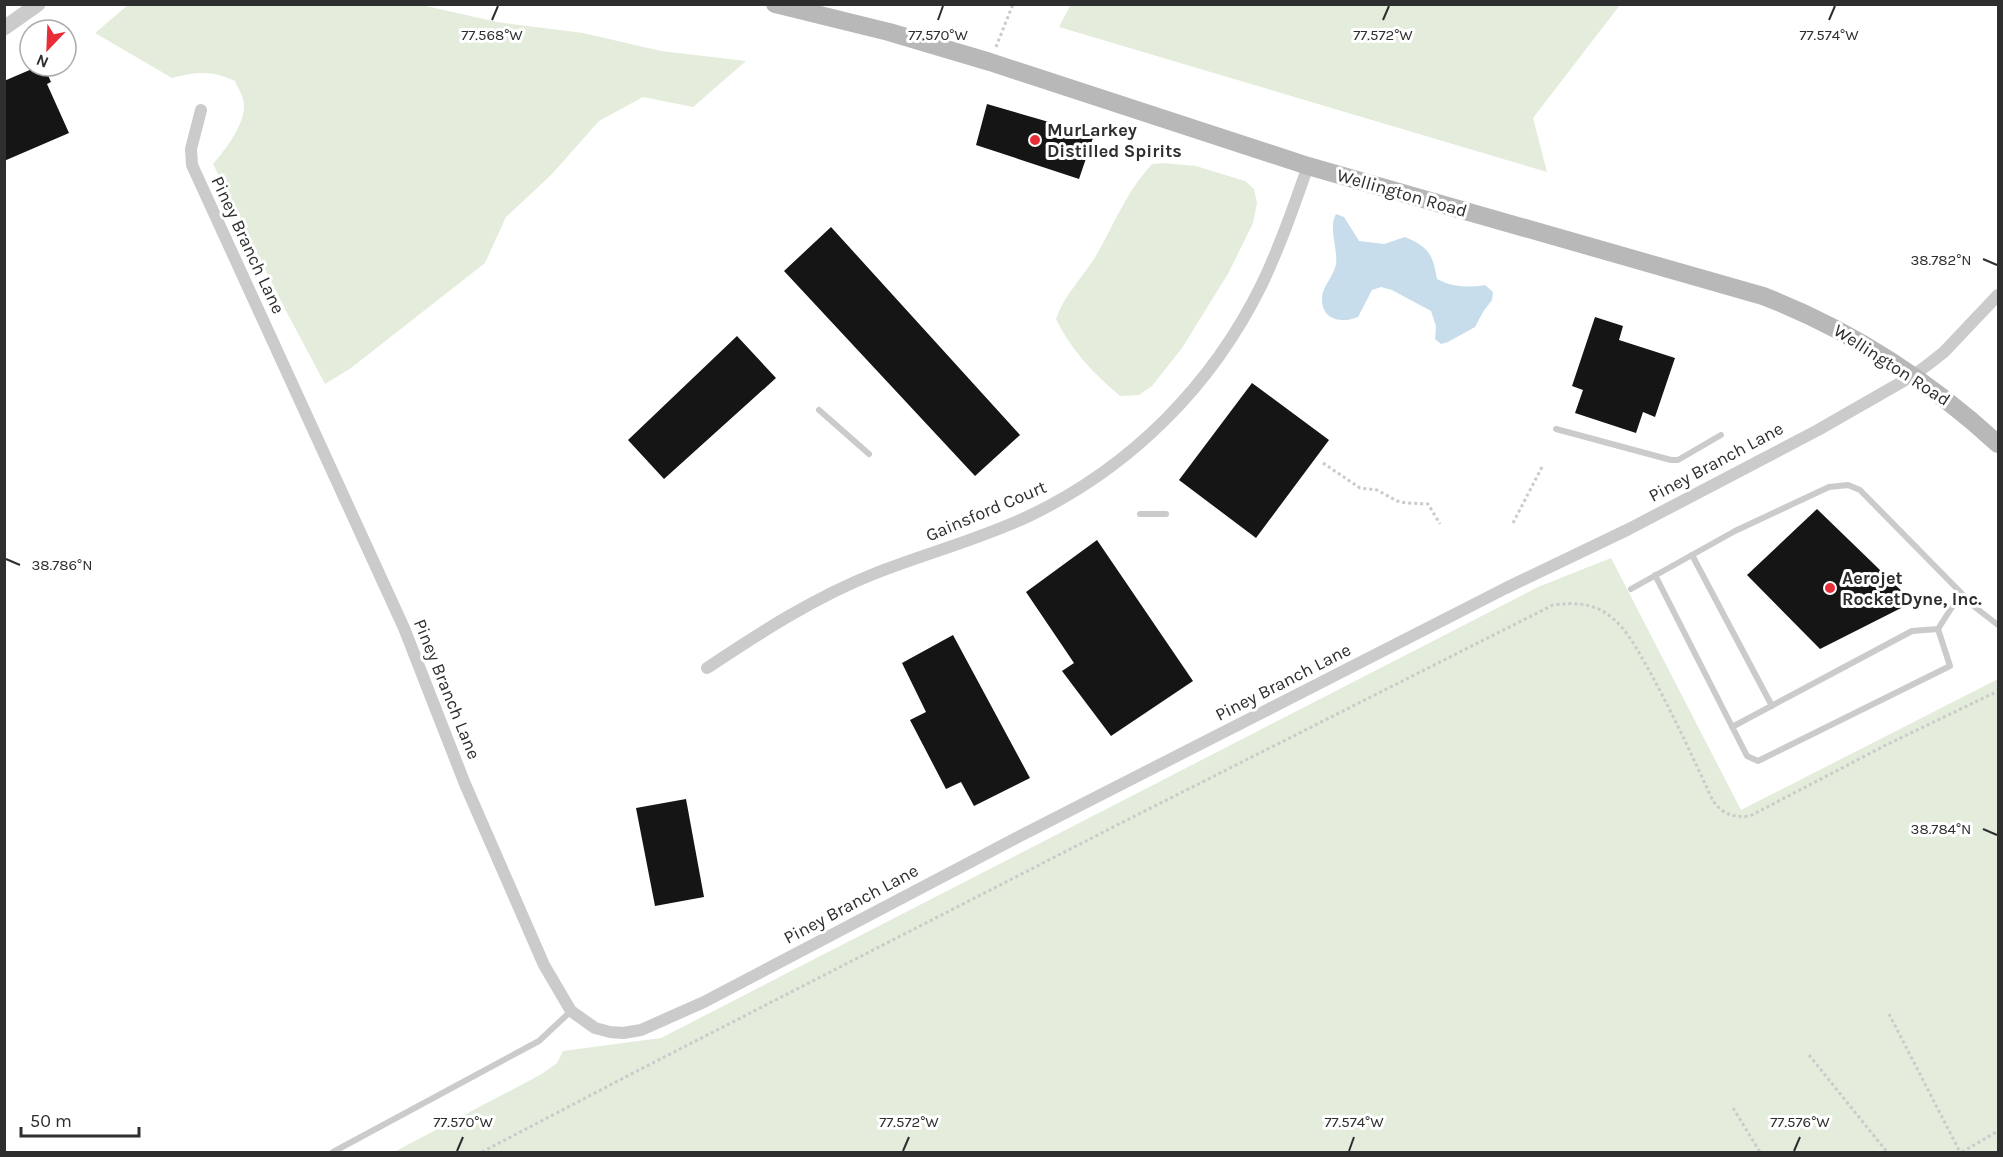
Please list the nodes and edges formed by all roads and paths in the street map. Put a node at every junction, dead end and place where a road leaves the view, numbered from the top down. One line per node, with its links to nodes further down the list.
1 (38, 4): 4 (street)
2 (775, 4): 5 (main road, Wellington Road)
3 (1013, 4): 5 (path)
4 (4, 28)
5 (990, 62): 7 (main road, Wellington Road)
6 (201, 110): 31 (street, Piney Branch Lane)
7 (1308, 166): 9 (main road, Wellington Road); 27 (street, Gainsford Court)
8 (1998, 295): 9 (street, Piney Branch Lane)
9 (1914, 375): 13 (main road, Wellington Road); 31 (street, Piney Branch Lane)
10 (819, 410): 14 (lane)
11 (1556, 429): 12 (lane)
12 (1722, 435)
13 (1998, 444)
14 (869, 454)
15 (1323, 463): 20 (path)
16 (1542, 466): 19 (path)
17 (1140, 514): 18 (lane)
18 (1166, 514)
19 (1513, 523)
20 (1440, 524)
21 (1692, 555): 22 (lane); 24 (lane); 29 (lane)
22 (1655, 575): 23 (lane); 30 (lane)
23 (1631, 589)
24 (1961, 592): 25 (lane); 26 (lane)
25 (1998, 625)
26 (1938, 628): 29 (lane); 30 (lane)
27 (707, 668)
28 (1998, 691): 37 (path)
29 (1772, 706): 30 (lane)
30 (1732, 727)
31 (572, 1011): 36 (lane)
32 (1889, 1014): 40 (path)
33 (1809, 1056): 39 (path)
34 (1732, 1108): 38 (path)
35 (1998, 1131): 40 (path)
36 (333, 1152)
37 (482, 1152)
38 (1760, 1152)
39 (1887, 1152)
40 (1961, 1152)

